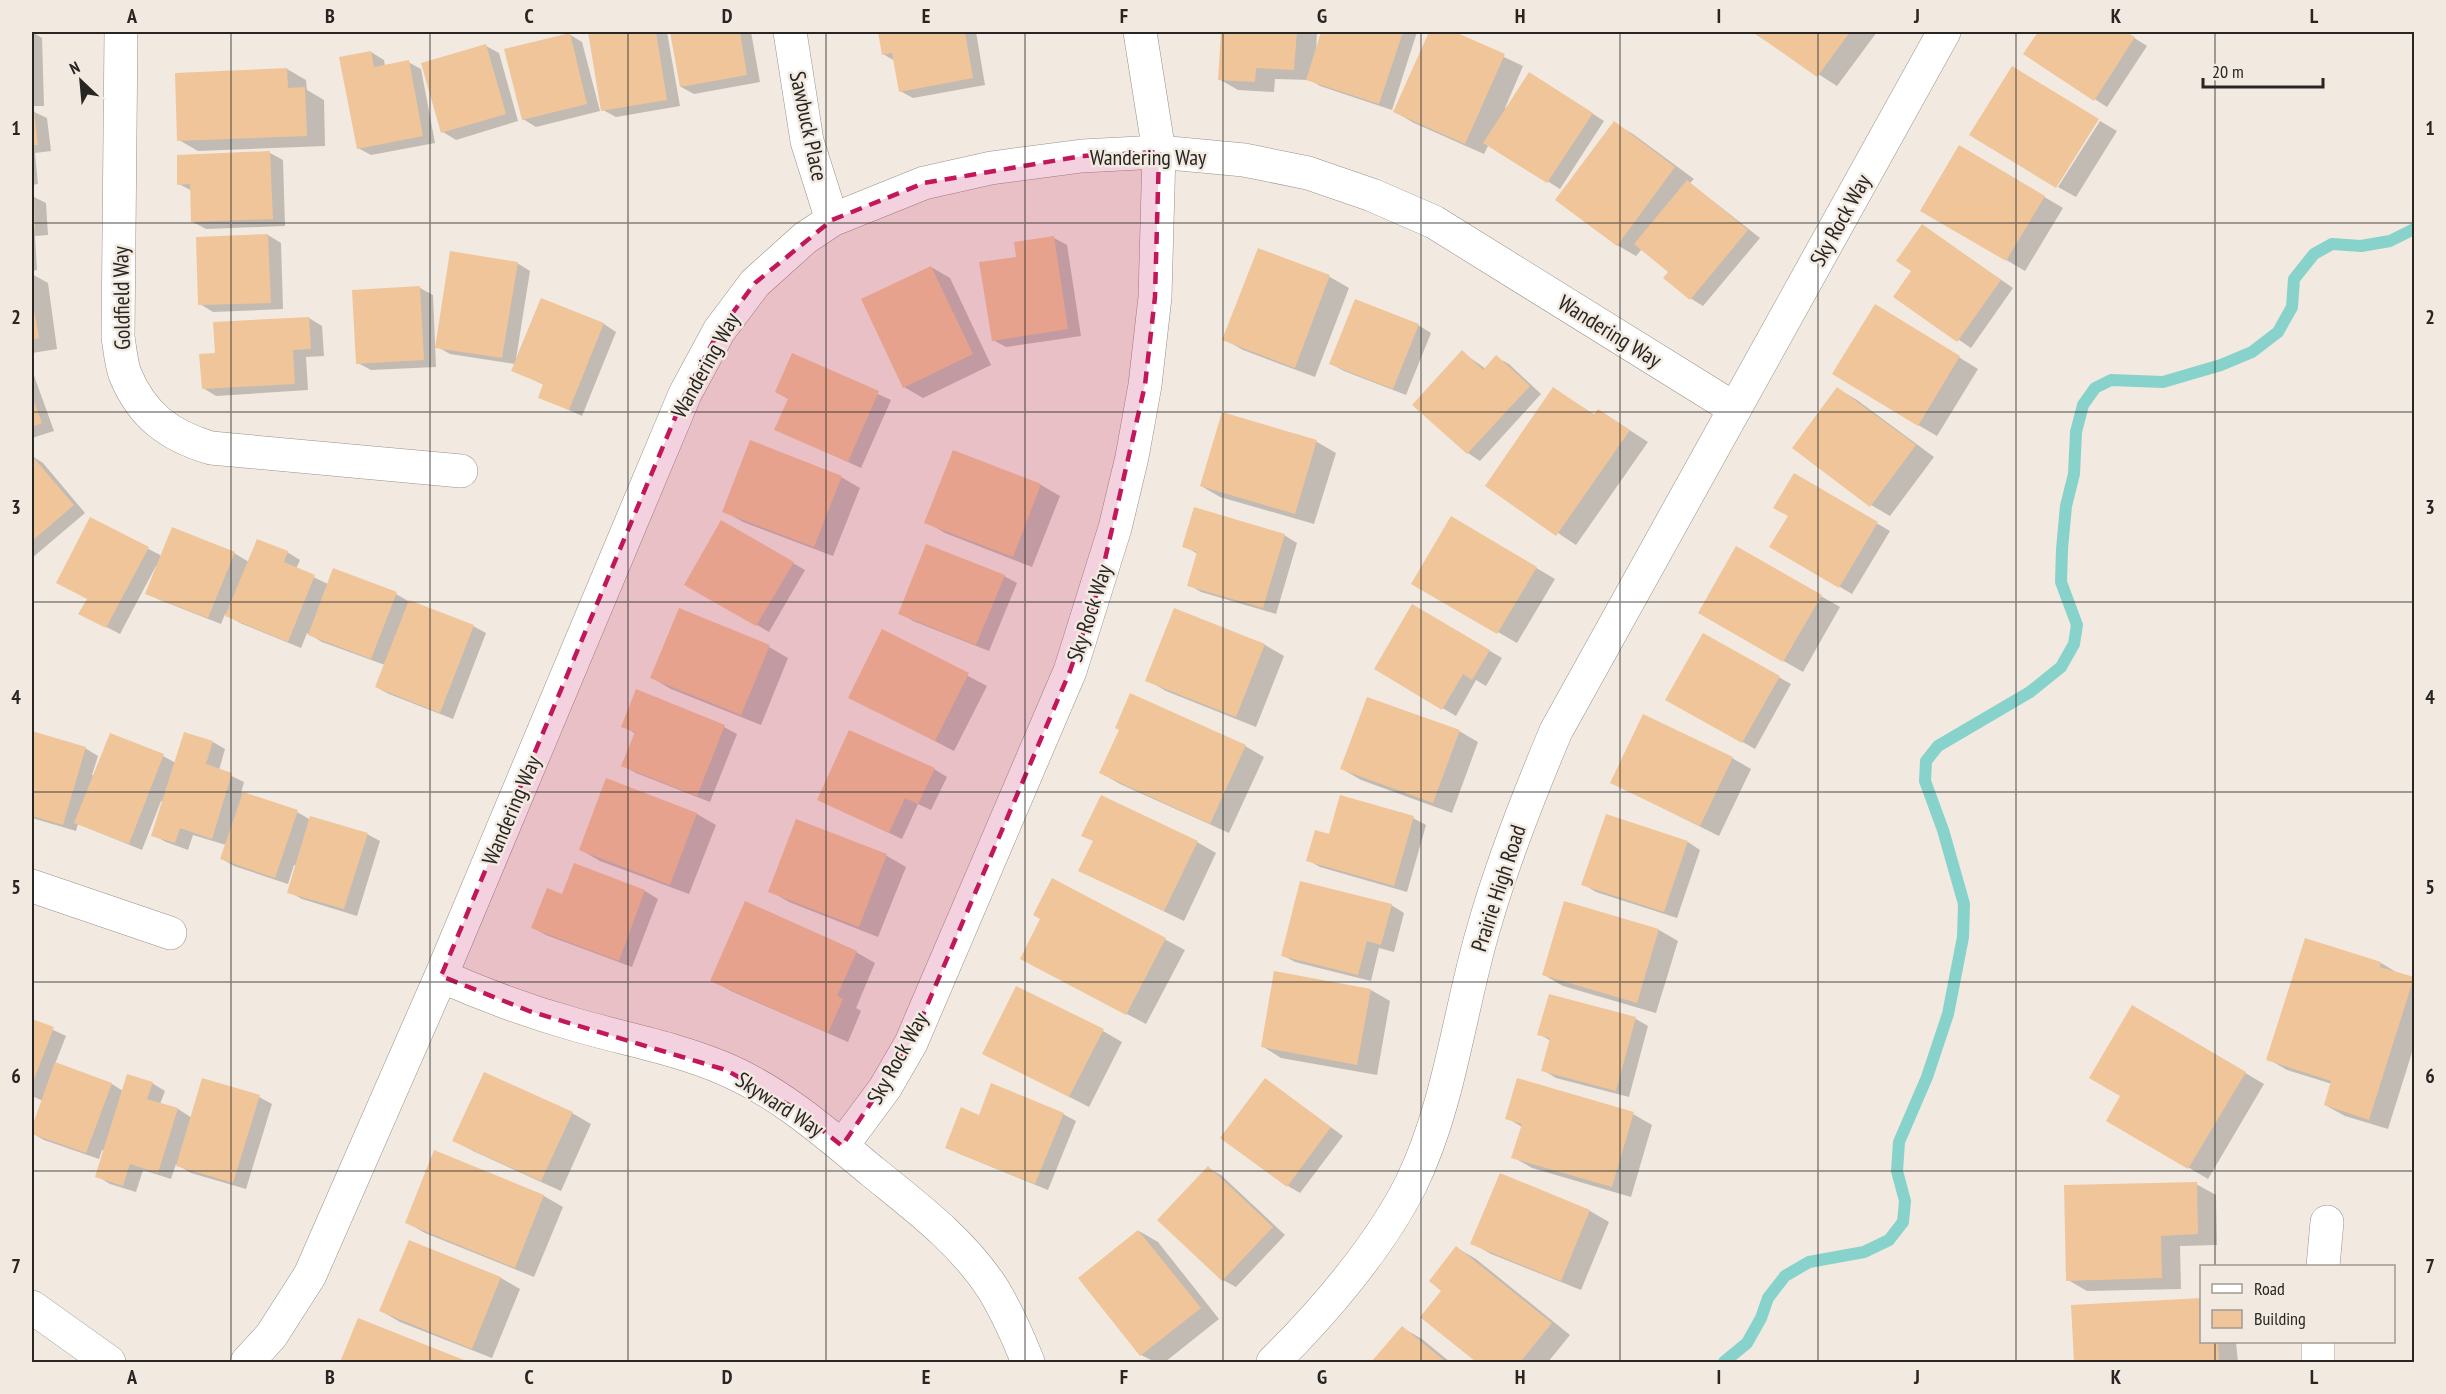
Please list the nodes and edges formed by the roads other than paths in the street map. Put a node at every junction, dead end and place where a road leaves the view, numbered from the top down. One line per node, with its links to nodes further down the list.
1 (121, 32): 8 (street, Goldfield Way)
2 (790, 32): 6 (street, Sawbuck Place)
3 (1140, 32): 5 (street, Sky Rock Way)
4 (1944, 32): 7 (street, Sky Rock Way)
5 (1159, 152): 6 (street, Wandering Way); 7 (street, Wandering Way); 12 (street, Sky Rock Way)
6 (832, 220): 11 (street, Wandering Way)
7 (1735, 409): 20 (street, Prairie High Road)
8 (461, 471)
9 (32, 886): 10 (street)
10 (170, 933)
11 (441, 976): 12 (street, Skyward Way); 18 (street, Wandering Way)
12 (842, 1146): 19 (street, Skyward Way)
13 (2327, 1222): 14 (street)
14 (2324, 1265)
15 (32, 1308): 17 (street)
16 (2318, 1343): 21 (street)
17 (109, 1362)
18 (247, 1362)
19 (1028, 1362)
20 (1273, 1362)
21 (2318, 1362)

